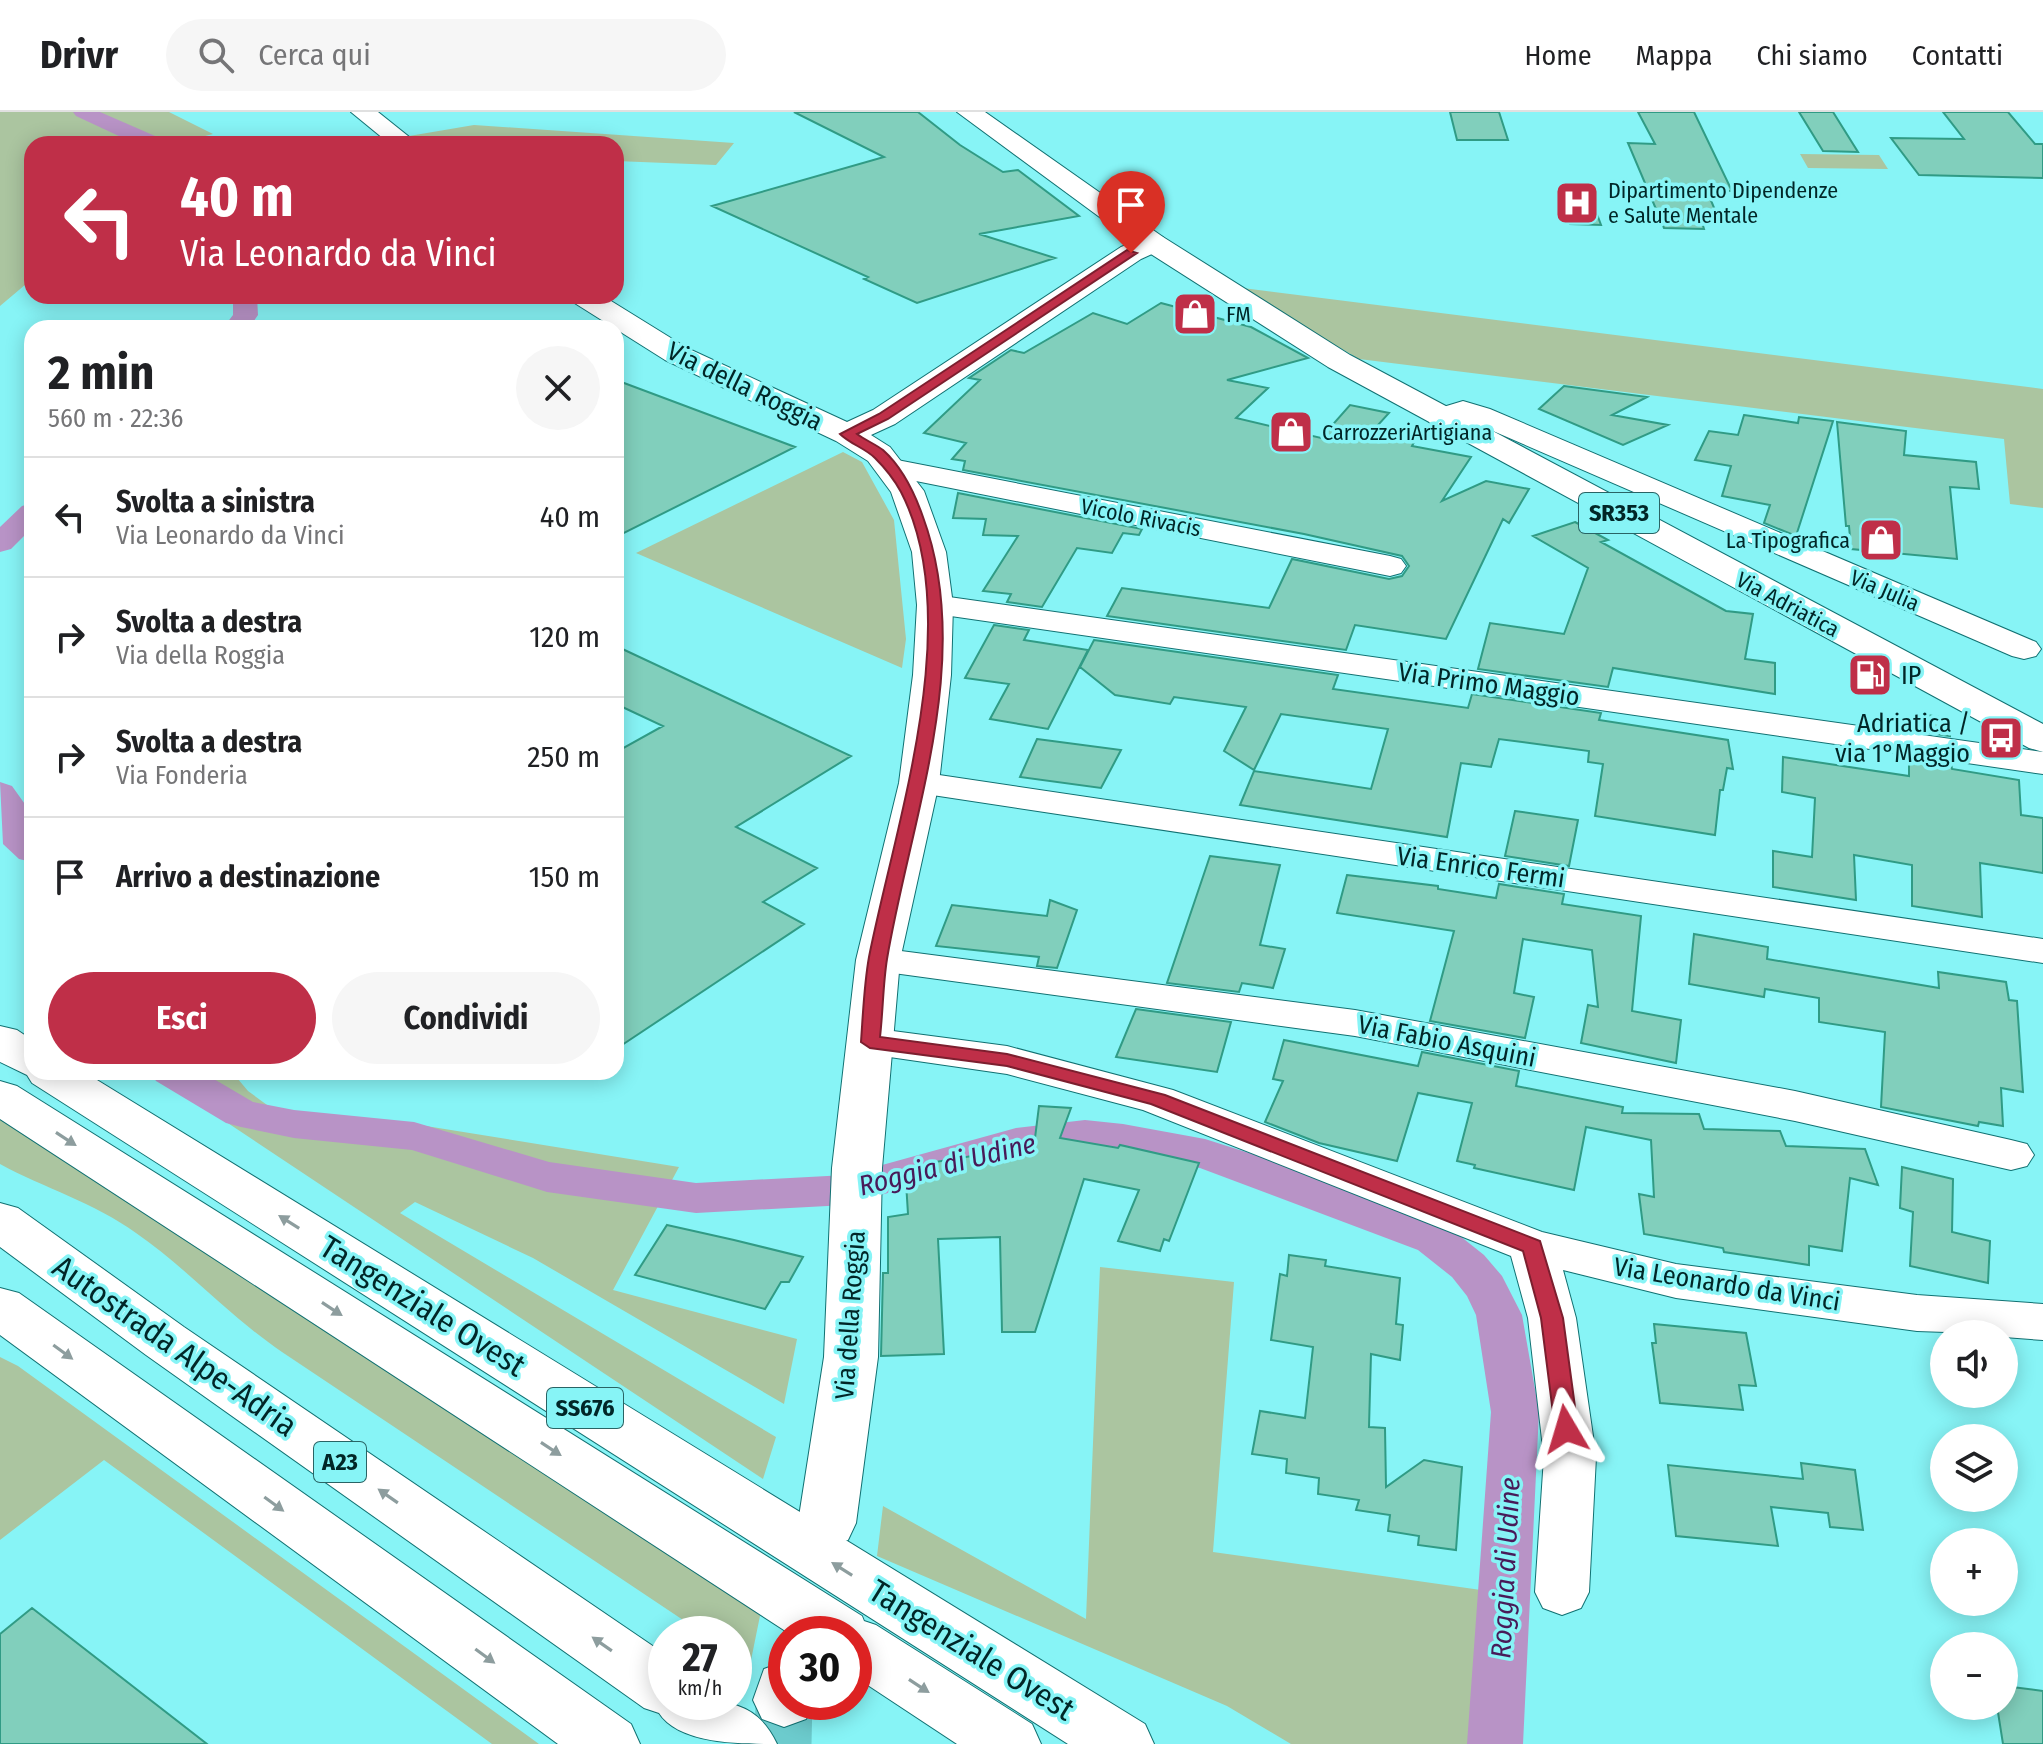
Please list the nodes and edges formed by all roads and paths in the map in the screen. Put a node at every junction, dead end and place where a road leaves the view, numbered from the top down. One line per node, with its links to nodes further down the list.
1 (363, 112): 3 (main road)
2 (969, 112): 4 (main road, Via Adriatica)
3 (395, 136)
4 (1153, 243): 8 (main road); 9 (main road, Via Adriatica / SR353)
5 (596, 304): 6 (main road, Via della Roggia)
6 (621, 320)
7 (624, 322): 8 (main road, Via della Roggia)
8 (847, 434): 10 (main road, Via della Roggia)
9 (1511, 442): 13 (street, Via Julia); 14 (main road, Via Adriatica / SR353)
10 (892, 468): 11 (street, Vicolo Rivacis); 12 (main road, Via della Roggia)
11 (1390, 566)
12 (935, 605): 15 (street, Via Primo Maggio); 16 (main road, Via della Roggia)
13 (2024, 649)
14 (2043, 740)
15 (2043, 763)
16 (919, 783): 17 (street, Via Enrico Fermi); 18 (main road, Via della Roggia)
17 (2043, 951)
18 (878, 960): 20 (main road, Via della Roggia); 24 (street, Via Fabio Asquini)
19 (0, 1041): 21 (main road)
20 (870, 1042): 26 (street, Via Leonardo da Vinci); 29 (main road, Via della Roggia)
21 (24, 1056)
22 (62, 1080): 32 (main road, Tangenziale Ovest / SS676, one-way to 22)
23 (0, 1097): 31 (main road, Tangenziale Ovest / SS676, one-way to 31)
24 (2011, 1155)
25 (0, 1221): 34 (main road, Autostrada Alpe-Adria / A23, one-way to 25)
26 (1532, 1246): 28 (street, Via Leonardo da Vinci); 30 (street)
27 (0, 1307): 35 (main road, one-way to 35)
28 (2043, 1322)
29 (827, 1523)
30 (1562, 1592)
31 (812, 1616)
32 (942, 1631): 37 (main road, Tangenziale Ovest / SS676); 38 (main road)
33 (872, 1655): 36 (main road, Tangenziale Ovest, one-way to 36)
34 (648, 1677)
35 (608, 1744)
36 (1009, 1744)
37 (1122, 1744)
38 (1147, 1744)

